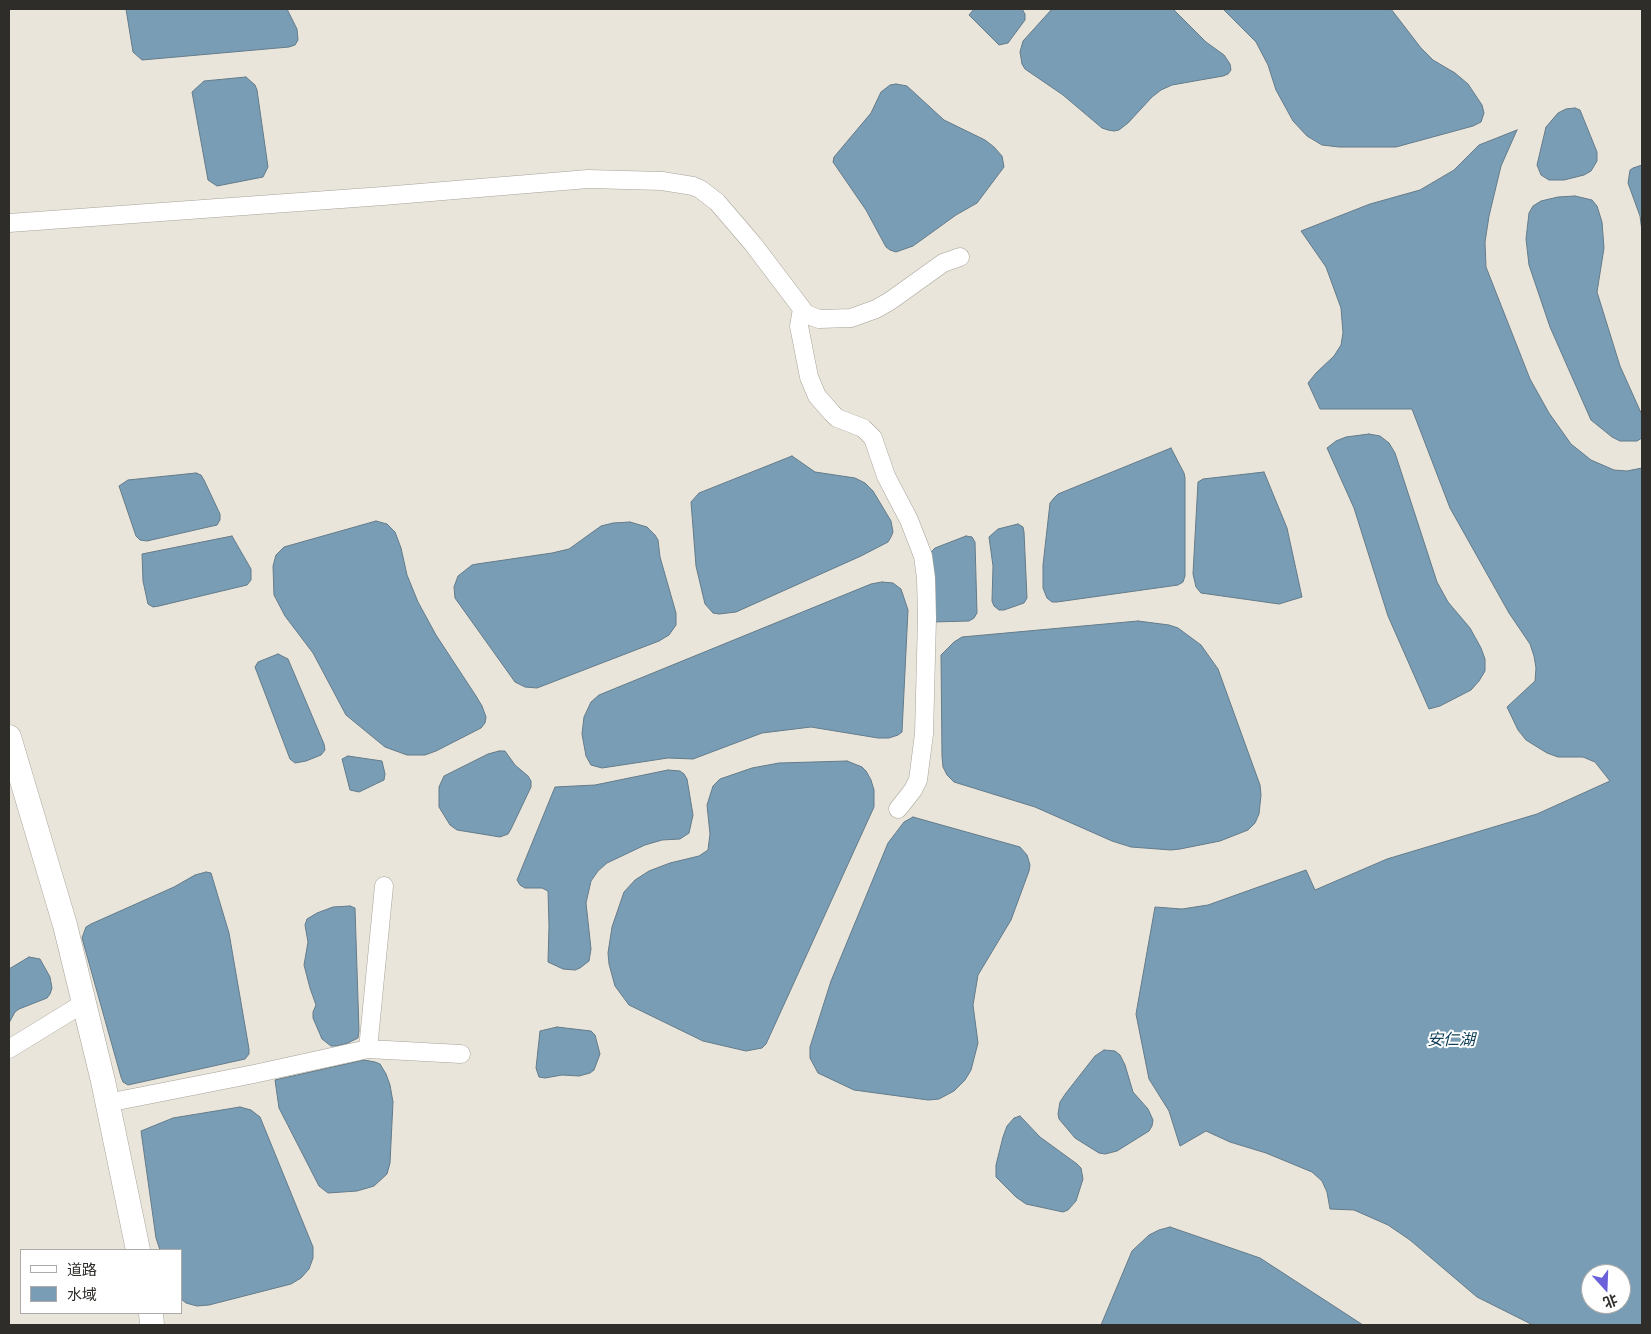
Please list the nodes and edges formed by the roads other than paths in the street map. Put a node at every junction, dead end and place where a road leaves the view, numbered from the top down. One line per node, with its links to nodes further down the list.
1 (9, 223): 3 (street)
2 (960, 257): 3 (street)
3 (802, 309): 5 (street)
4 (9, 737): 7 (street)
5 (898, 810)
6 (384, 886): 9 (street)
7 (84, 1003): 8 (street); 11 (street)
8 (9, 1049)
9 (368, 1049): 10 (street); 11 (street)
10 (461, 1054)
11 (107, 1102): 12 (street)
12 (138, 1249)

